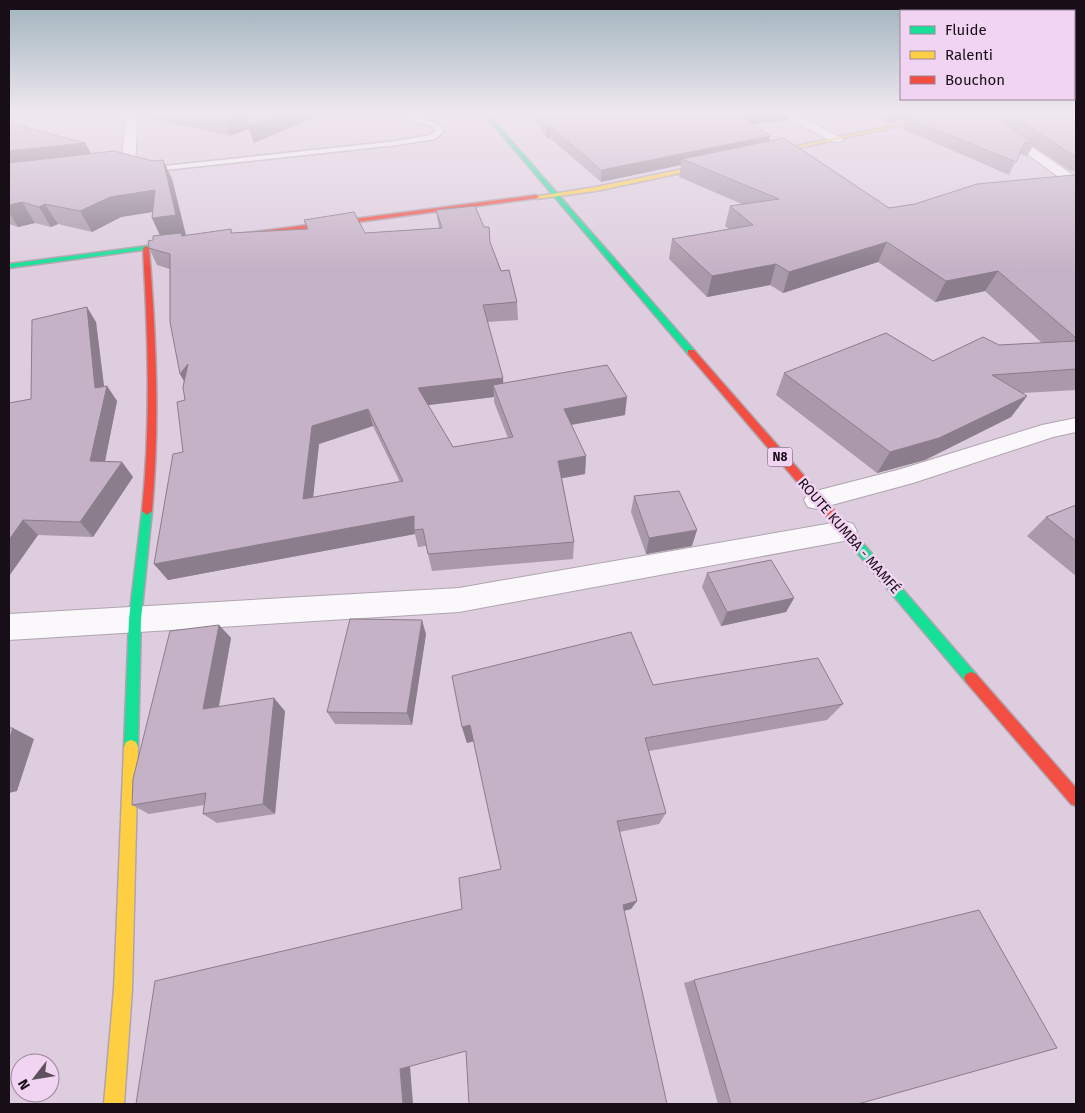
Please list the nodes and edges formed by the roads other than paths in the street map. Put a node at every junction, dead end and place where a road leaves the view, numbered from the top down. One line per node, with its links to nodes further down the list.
1 (197, 166): 5 (lane)
2 (530, 166): 10 (main road, ROUTE KUMBA - MAMFÉ / N8)
3 (705, 166): 10 (main road)
4 (1050, 166): 8 (street)
5 (134, 168): 6 (street)
6 (82, 170)
7 (1076, 172): 8 (street)
8 (1061, 174): 9 (street)
9 (1076, 183)
10 (555, 195): 11 (main road); 16 (main road, ROUTE KUMBA - MAMFÉ / N8)
11 (224, 238)
12 (194, 242): 13 (main road)
13 (146, 248): 14 (main road); 18 (main road)
14 (9, 266)
15 (1076, 425): 16 (street)
16 (817, 500): 17 (main road, ROUTE KUMBA - MAMFÉ / N8)
17 (844, 531): 18 (street); 20 (main road, ROUTE KUMBA - MAMFÉ / N8)
18 (135, 619): 19 (street); 21 (main road)
19 (9, 627)
20 (1076, 799)
21 (114, 1104)

